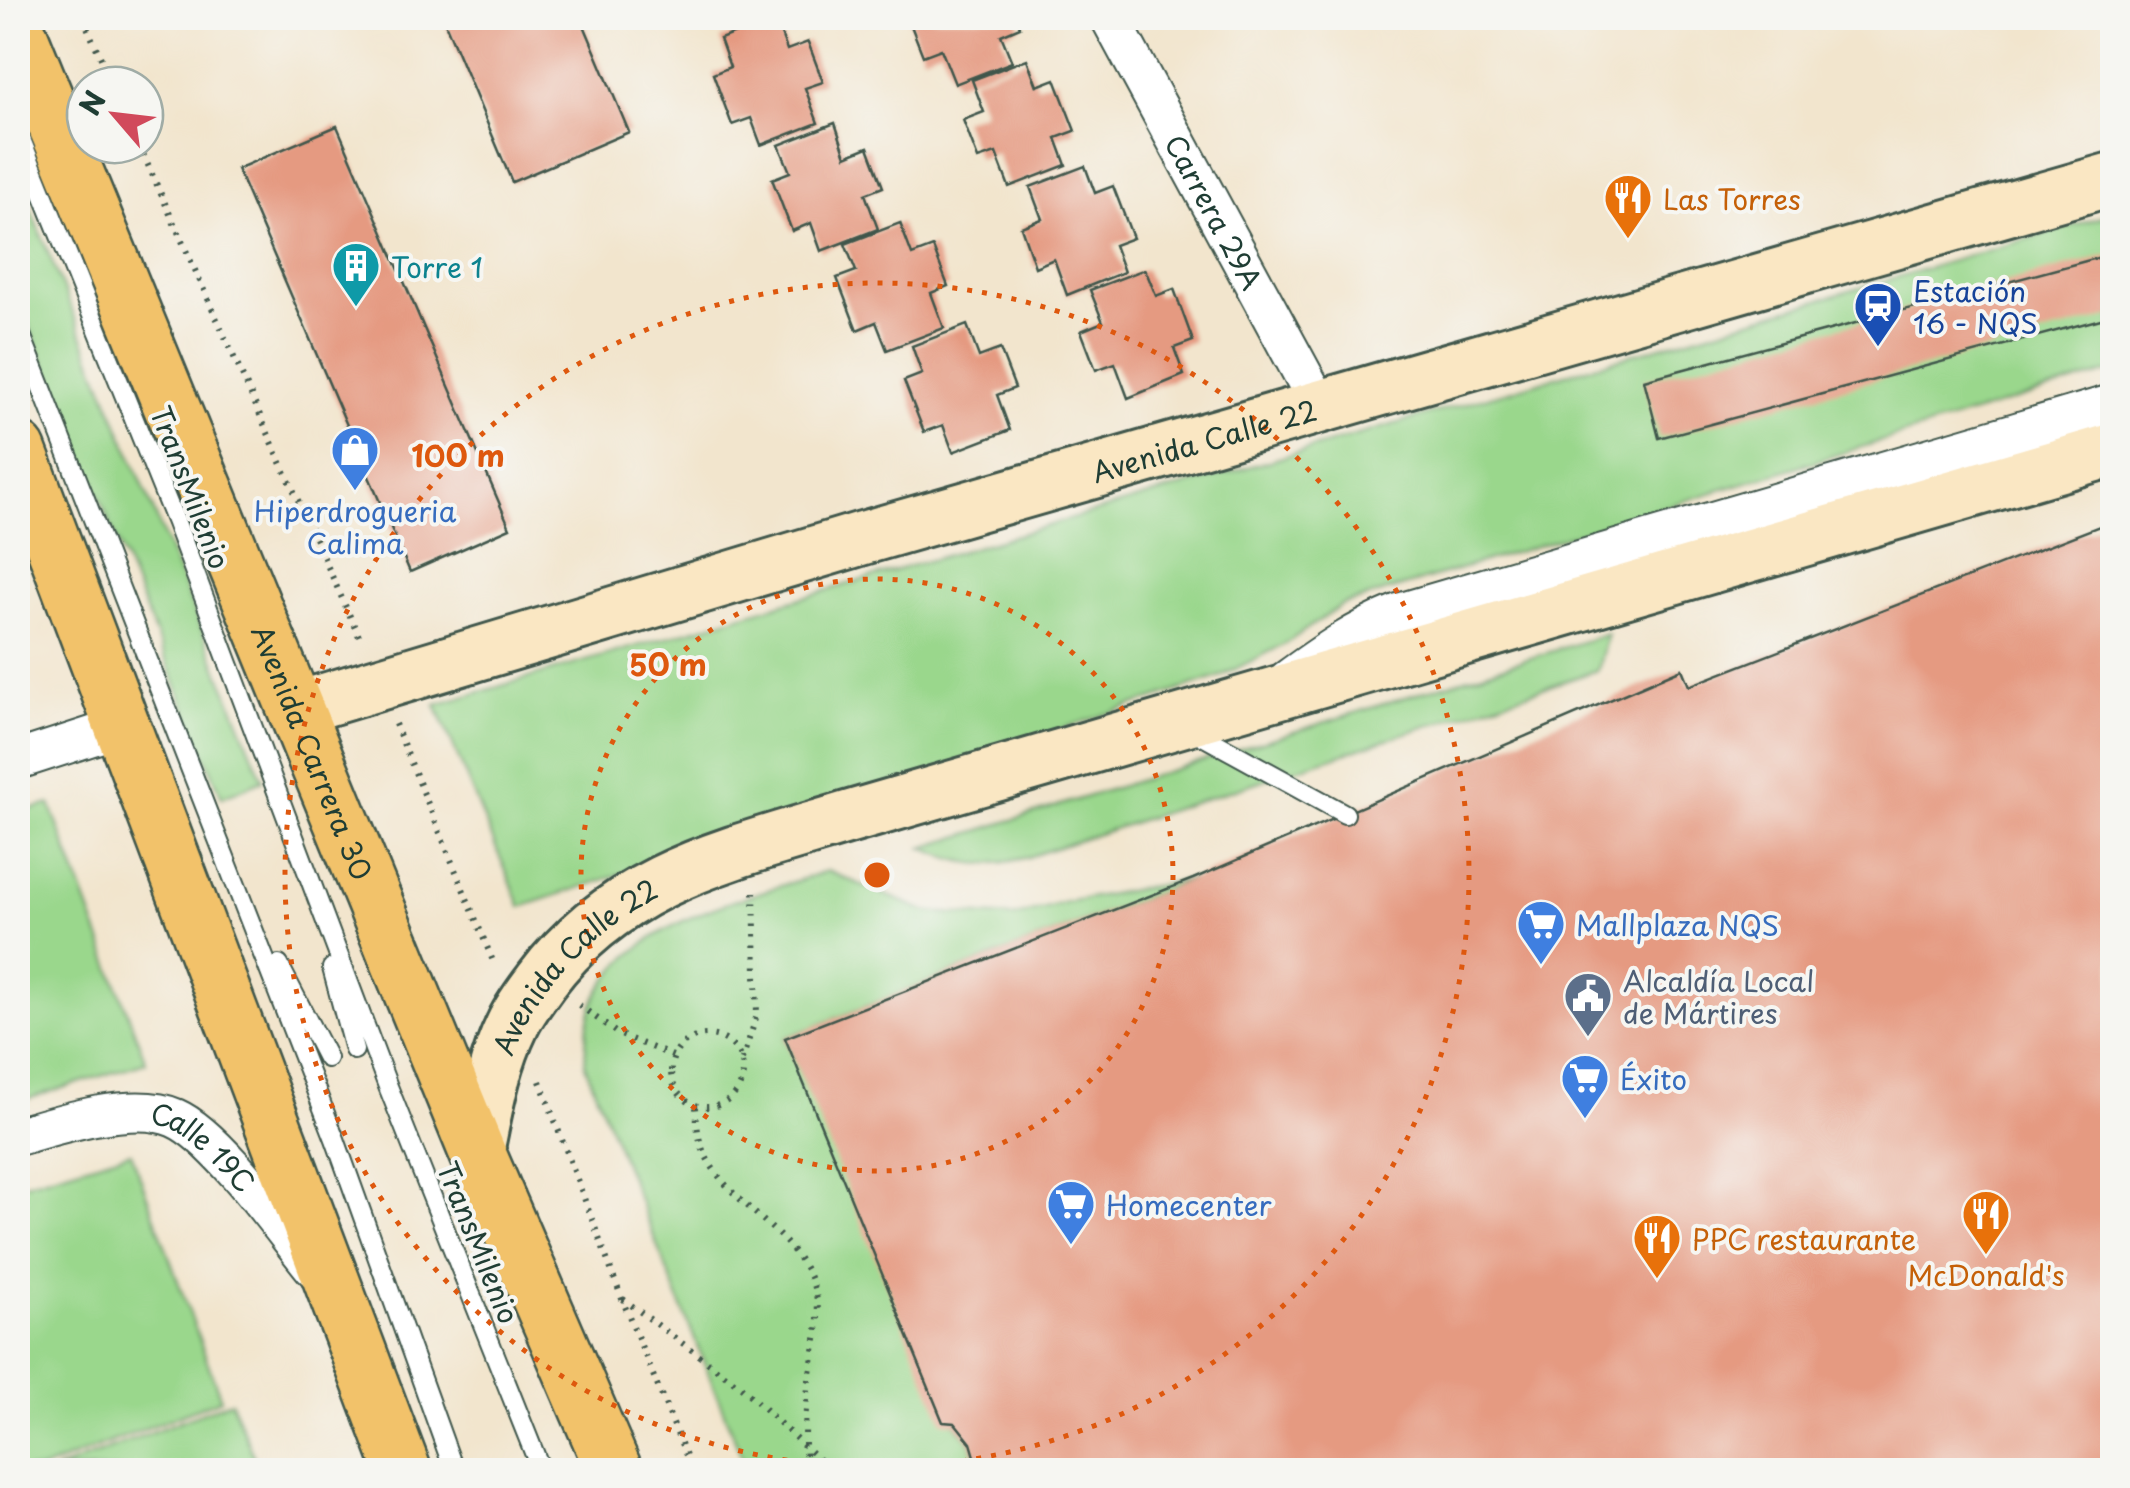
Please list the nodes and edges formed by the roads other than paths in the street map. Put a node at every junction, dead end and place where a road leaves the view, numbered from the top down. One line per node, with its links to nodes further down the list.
1 (1110, 18): 7 (street, Carrera 29A)
2 (18, 32): 11 (highway, Avenida Carrera 30)
3 (18, 132): 16 (lane, TransMilenio)
4 (2112, 178): 7 (street, Avenida Calle 22)
5 (18, 326): 17 (lane)
6 (2112, 404): 10 (street, Avenida Calle 22)
7 (1320, 406): 11 (street, Avenida Calle 22)
8 (18, 450): 13 (highway)
9 (2112, 450): 10 (street, Avenida Calle 22)
10 (1265, 696): 12 (street, Avenida Calle 22)
11 (295, 708): 21 (highway, Avenida Carrera 30)
12 (1176, 722): 15 (lane); 21 (street, Avenida Calle 22)
13 (123, 726): 14 (street); 22 (highway)
14 (18, 760)
15 (1344, 814)
16 (304, 865): 18 (lane, TransMilenio); 25 (lane, TransMilenio)
17 (237, 885): 19 (lane); 24 (lane)
18 (354, 1050)
19 (327, 1058)
20 (18, 1136): 22 (street, Calle 19C)
21 (477, 1152): 26 (highway, Avenida Carrera 30)
22 (335, 1294): 23 (highway)
23 (402, 1470)
24 (454, 1470)
25 (541, 1470)
26 (614, 1470)

